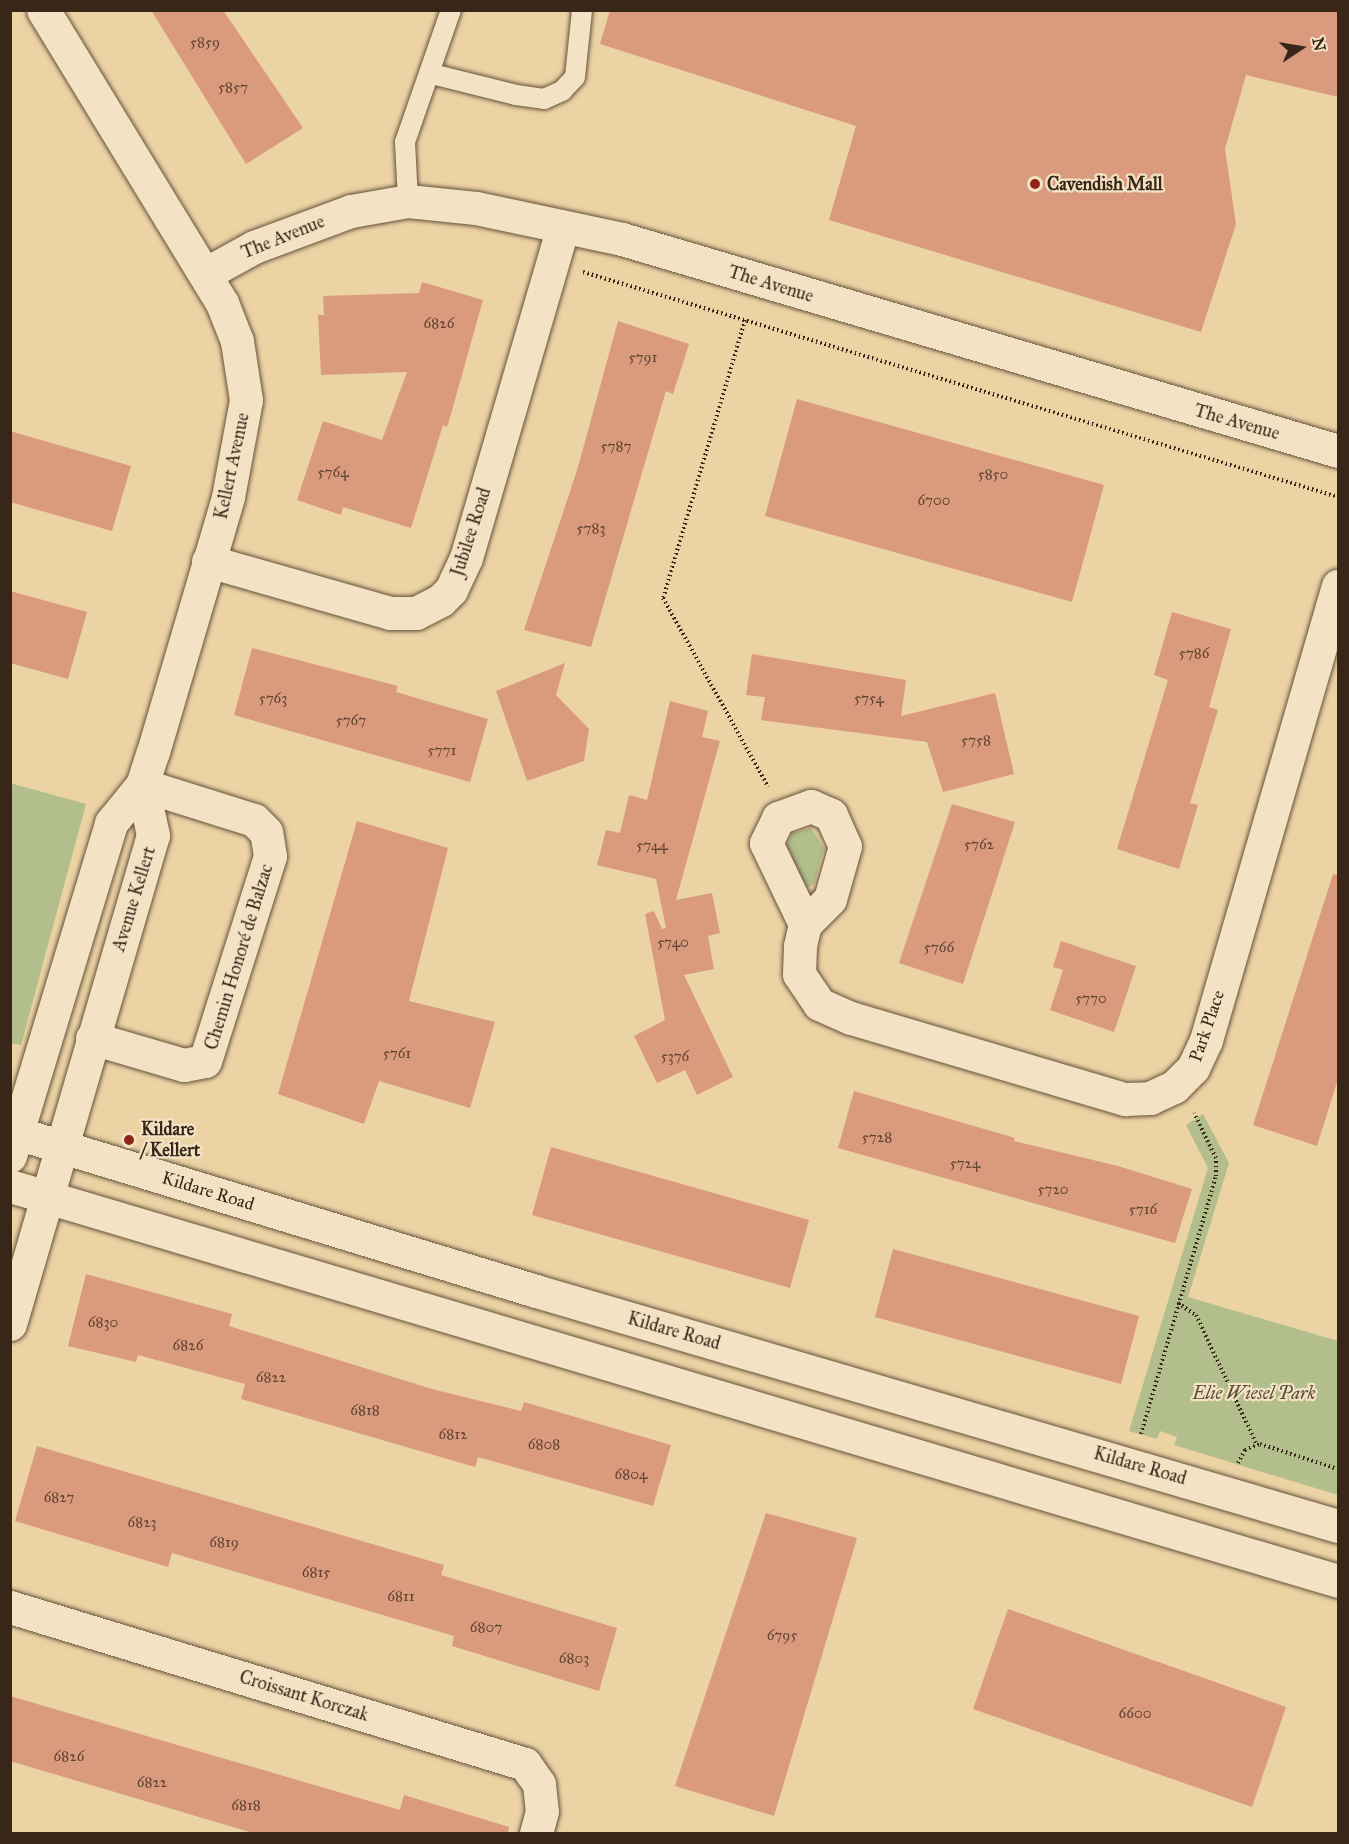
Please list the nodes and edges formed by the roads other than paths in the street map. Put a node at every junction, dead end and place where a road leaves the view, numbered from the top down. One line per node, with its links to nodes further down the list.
1 (43, 10): 7 (street, Kellert Avenue)
2 (451, 10): 4 (lane)
3 (582, 10): 4 (lane)
4 (432, 74): 5 (lane)
5 (408, 201): 6 (street, The Avenue); 7 (street, The Avenue)
6 (563, 227): 8 (street, The Avenue); 9 (street, Jubilee Road)
7 (205, 274): 9 (street, Kellert Avenue)
8 (1338, 451)
9 (208, 561): 11 (street, Kellert Avenue)
10 (1338, 586): 12 (street, Park Place)
11 (142, 785): 13 (street, Avenue Kellert); 13 (street, Chemin Honoré de Balzac); 14 (street)
12 (805, 924)
13 (93, 1038): 15 (street, Avenue Kellert)
14 (13, 1140): 15 (street, Kildare Road)
15 (61, 1146): 17 (street, Avenue Kellert); 19 (street, Kildare Road)
16 (10, 1186): 17 (street)
17 (46, 1197): 18 (street, Avenue Kellert); 20 (street)
18 (10, 1324)
19 (1338, 1526)
20 (1338, 1581)
21 (10, 1606): 22 (street, Croissant Korczak)
22 (536, 1833)

